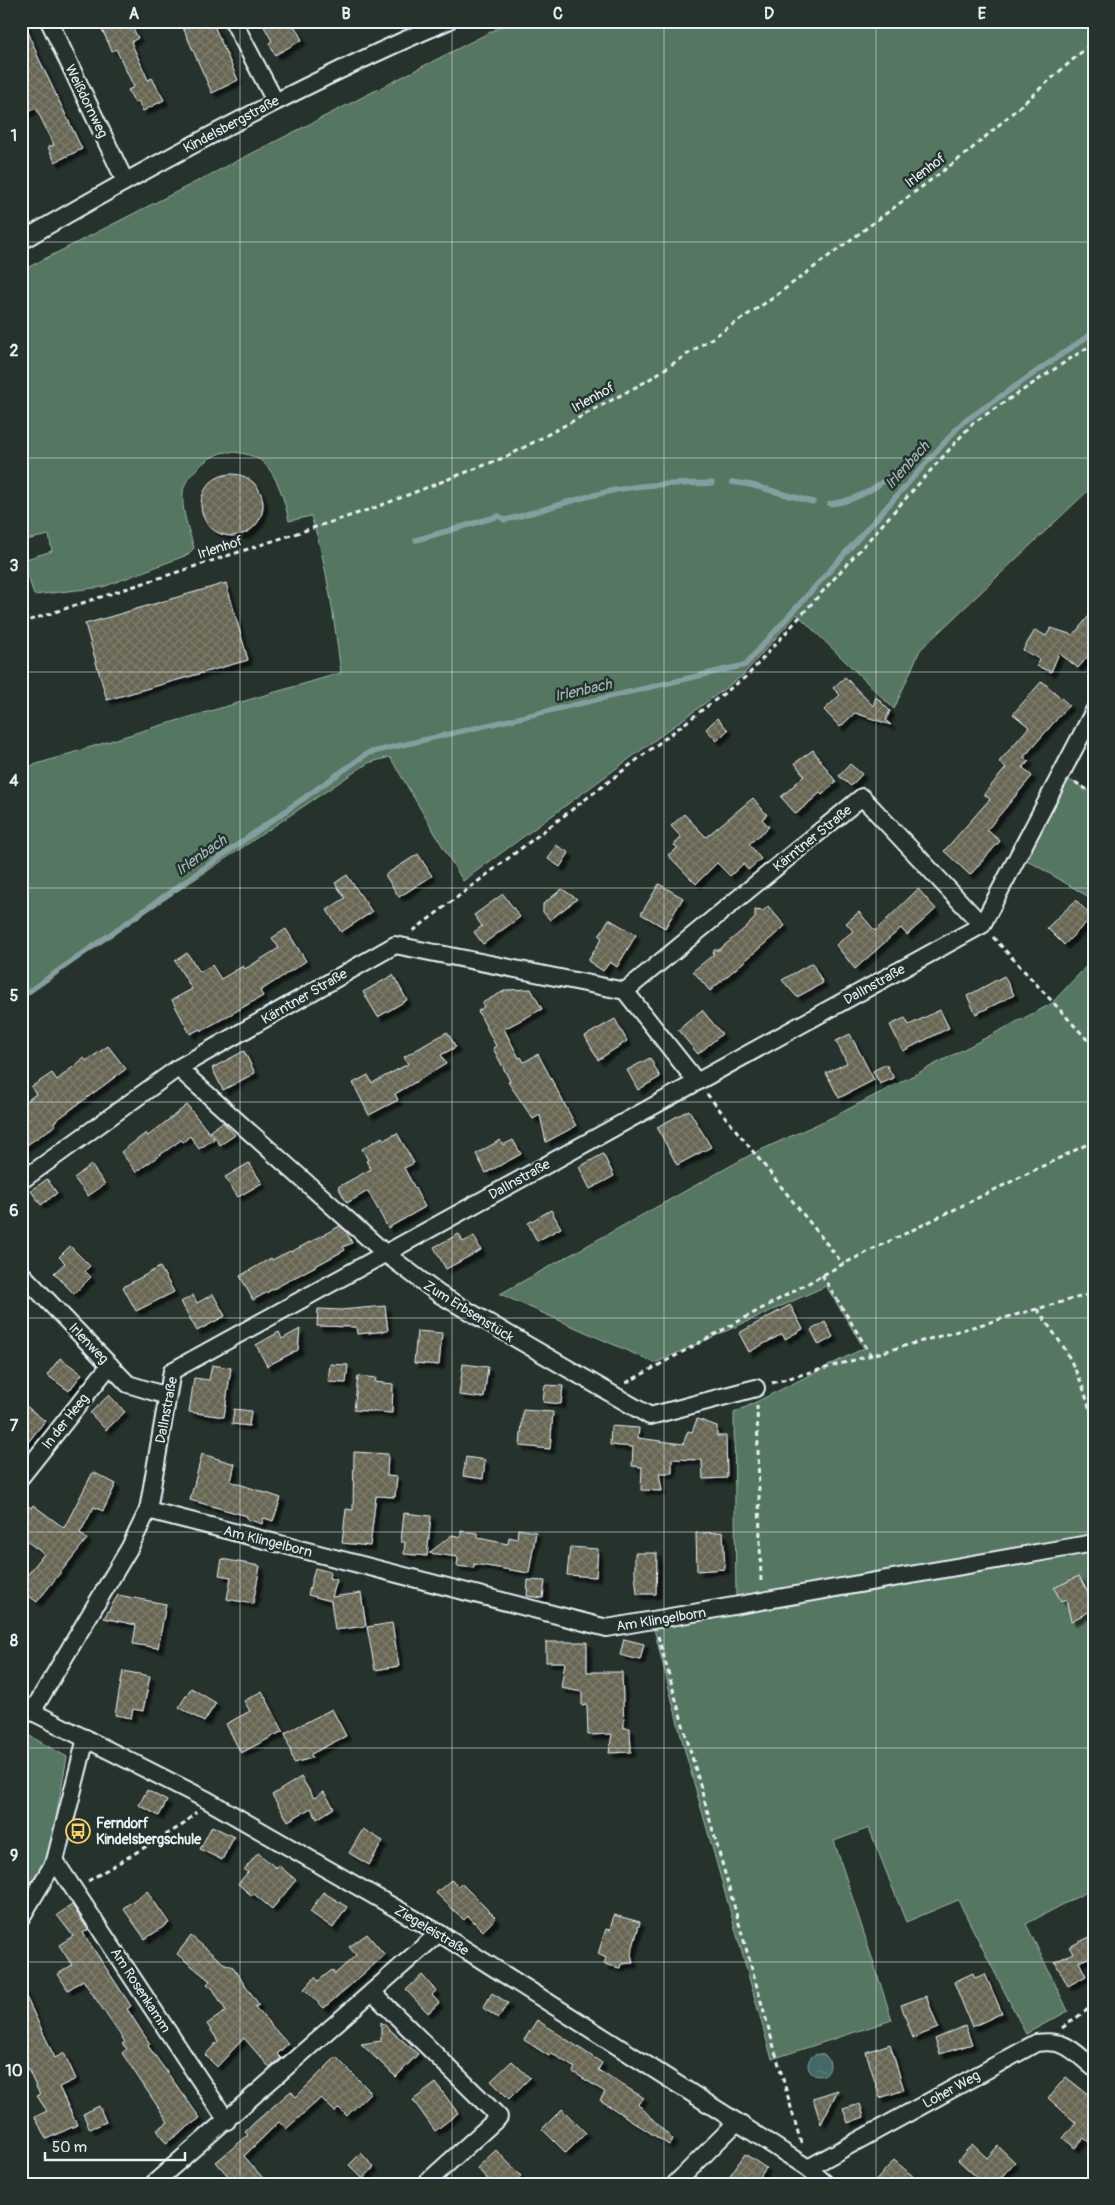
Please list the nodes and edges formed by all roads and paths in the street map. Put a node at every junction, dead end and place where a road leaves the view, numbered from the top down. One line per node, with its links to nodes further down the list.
1 (49, 21): 7 (street, Weißdornweg)
2 (233, 21): 6 (street)
3 (448, 21): 4 (street, Kindelsbergstraße)
4 (425, 26): 6 (street, Kindelsbergstraße)
5 (1094, 41): 10 (path, Irlenhof)
6 (275, 101): 7 (street, Kindelsbergstraße)
7 (125, 181): 8 (street, Kindelsbergstraße)
8 (21, 241)
9 (1094, 343): 13 (path)
10 (21, 623)
11 (1094, 711): 12 (street)
12 (982, 925): 14 (street, Kärntner Straße); 15 (path); 17 (street, Dallnstraße)
13 (395, 945): 14 (street); 16 (street, Kärntner Straße)
14 (625, 991): 17 (street)
15 (1094, 1047)
16 (178, 1068): 19 (street, Kärntner Straße); 20 (street, Zum Erbsenstück)
17 (696, 1081): 20 (street, Dallnstraße); 21 (path)
18 (1094, 1141): 21 (path)
19 (21, 1181)
20 (386, 1254): 29 (street, Zum Erbsenstück); 30 (street, Dallnstraße)
21 (842, 1264): 23 (path)
22 (21, 1273): 27 (street, Irlenweg)
23 (822, 1275): 26 (path); 29 (path)
24 (1094, 1293): 25 (path)
25 (1037, 1308): 26 (path); 31 (path)
26 (871, 1355): 28 (path)
27 (110, 1365): 30 (street, Irlenweg); 32 (street, In der Heeg)
28 (756, 1388): 29 (street, Zum Erbsenstück); 35 (path)
29 (608, 1393)
30 (167, 1396): 33 (street, Dallnstraße)
31 (1094, 1423)
32 (21, 1477)
33 (148, 1510): 36 (street, Am Klingelborn); 37 (street, Dallnstraße)
34 (1094, 1544): 35 (street, Am Klingelborn)
35 (762, 1602): 36 (street, Am Klingelborn)
36 (654, 1621): 50 (path)
37 (27, 1709): 38 (street, Ziegeleistraße)
38 (86, 1738): 39 (street, Ziegeleistraße); 40 (street)
39 (206, 1800): 41 (path); 43 (street, Ziegeleistraße)
40 (55, 1860): 41 (street, Am Rosenkamm); 42 (street)
41 (74, 1890): 48 (street, Am Rosenkamm)
42 (21, 1918)
43 (438, 1933): 44 (street); 49 (street, Ziegeleistraße)
44 (372, 1992): 48 (street); 52 (street)
45 (1094, 2005): 46 (path)
46 (1052, 2041): 47 (street); 50 (street, Loher Weg)
47 (1094, 2068)
48 (227, 2121): 51 (street)
49 (737, 2122): 50 (street, Ziegeleistraße); 53 (street)
50 (808, 2168): 54 (street, Ziegeleistraße)
51 (153, 2184)
52 (426, 2184)
53 (675, 2184)
54 (826, 2184)

